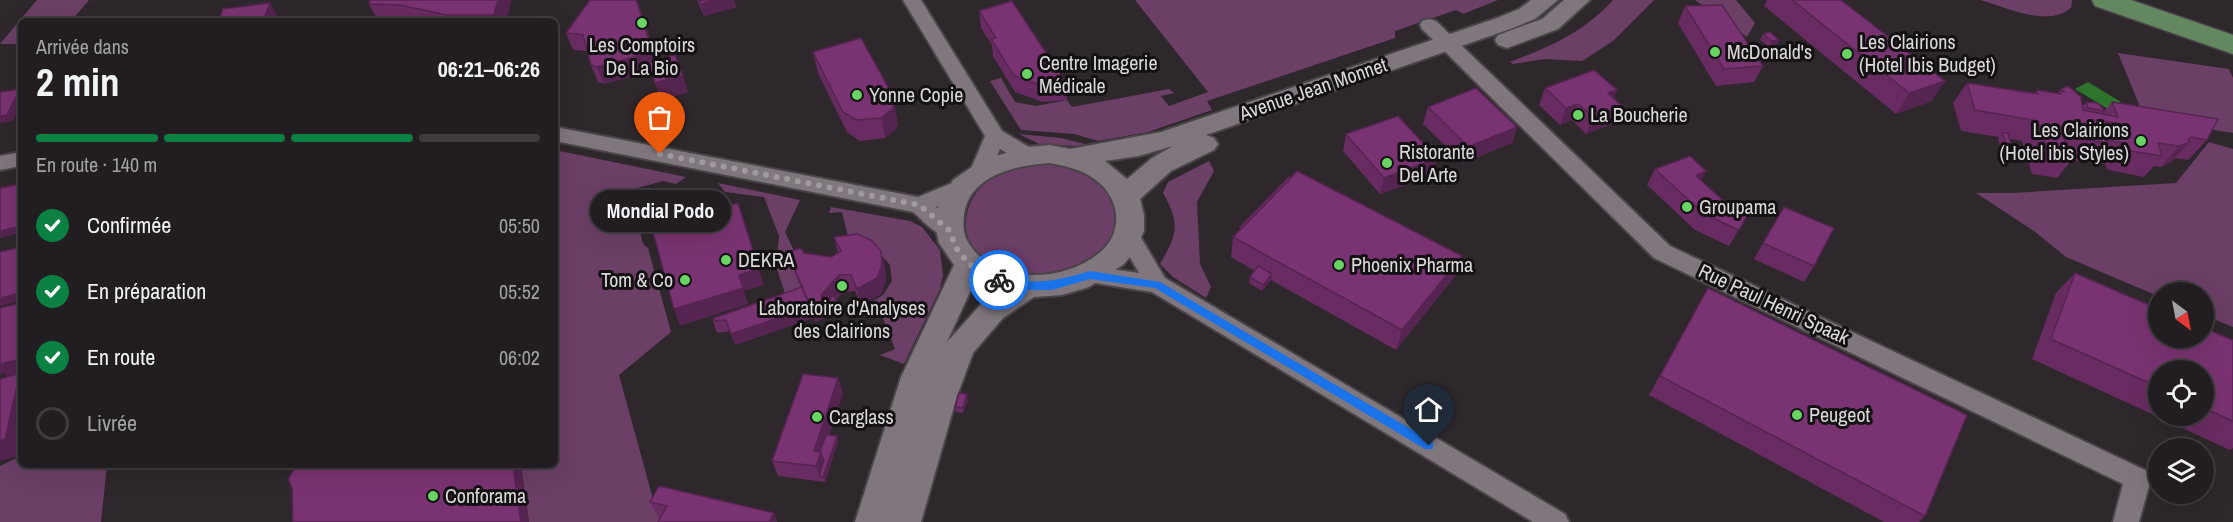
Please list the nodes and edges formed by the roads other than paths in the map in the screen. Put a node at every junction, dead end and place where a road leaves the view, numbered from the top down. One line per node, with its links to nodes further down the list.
1 (912, 0): 11 (street)
2 (1546, 0): 9 (street, Avenue Jean Monnet)
3 (1578, 0): 9 (street, Avenue Jean Monnet)
4 (2104, 0): 8 (main road)
5 (2146, 0): 7 (main road)
6 (1429, 25): 9 (street, Rue Paul Henri Spaak)
7 (2233, 30)
8 (2233, 45)
9 (1455, 49): 13 (street, Avenue Jean Monnet); 17 (street, Avenue Jean Monnet); 28 (street, Rue Paul Henri Spaak)
10 (558, 135): 18 (street)
11 (995, 136): 12 (street); 16 (street)
12 (1027, 155): 13 (street); 16 (street)
13 (1073, 157): 17 (street)
14 (18, 160): 15 (street)
15 (0, 163)
16 (972, 179): 18 (street); 19 (street)
17 (1126, 197): 20 (street)
18 (919, 205): 19 (street)
19 (949, 230): 21 (street)
20 (1129, 237): 22 (street); 23 (street)
21 (969, 264): 24 (street); 25 (street)
22 (1090, 275): 23 (street); 24 (street)
23 (1157, 284): 27 (street)
24 (1027, 287): 26 (street)
25 (872, 522)
26 (904, 522)
27 (1556, 522)
28 (2126, 522)

